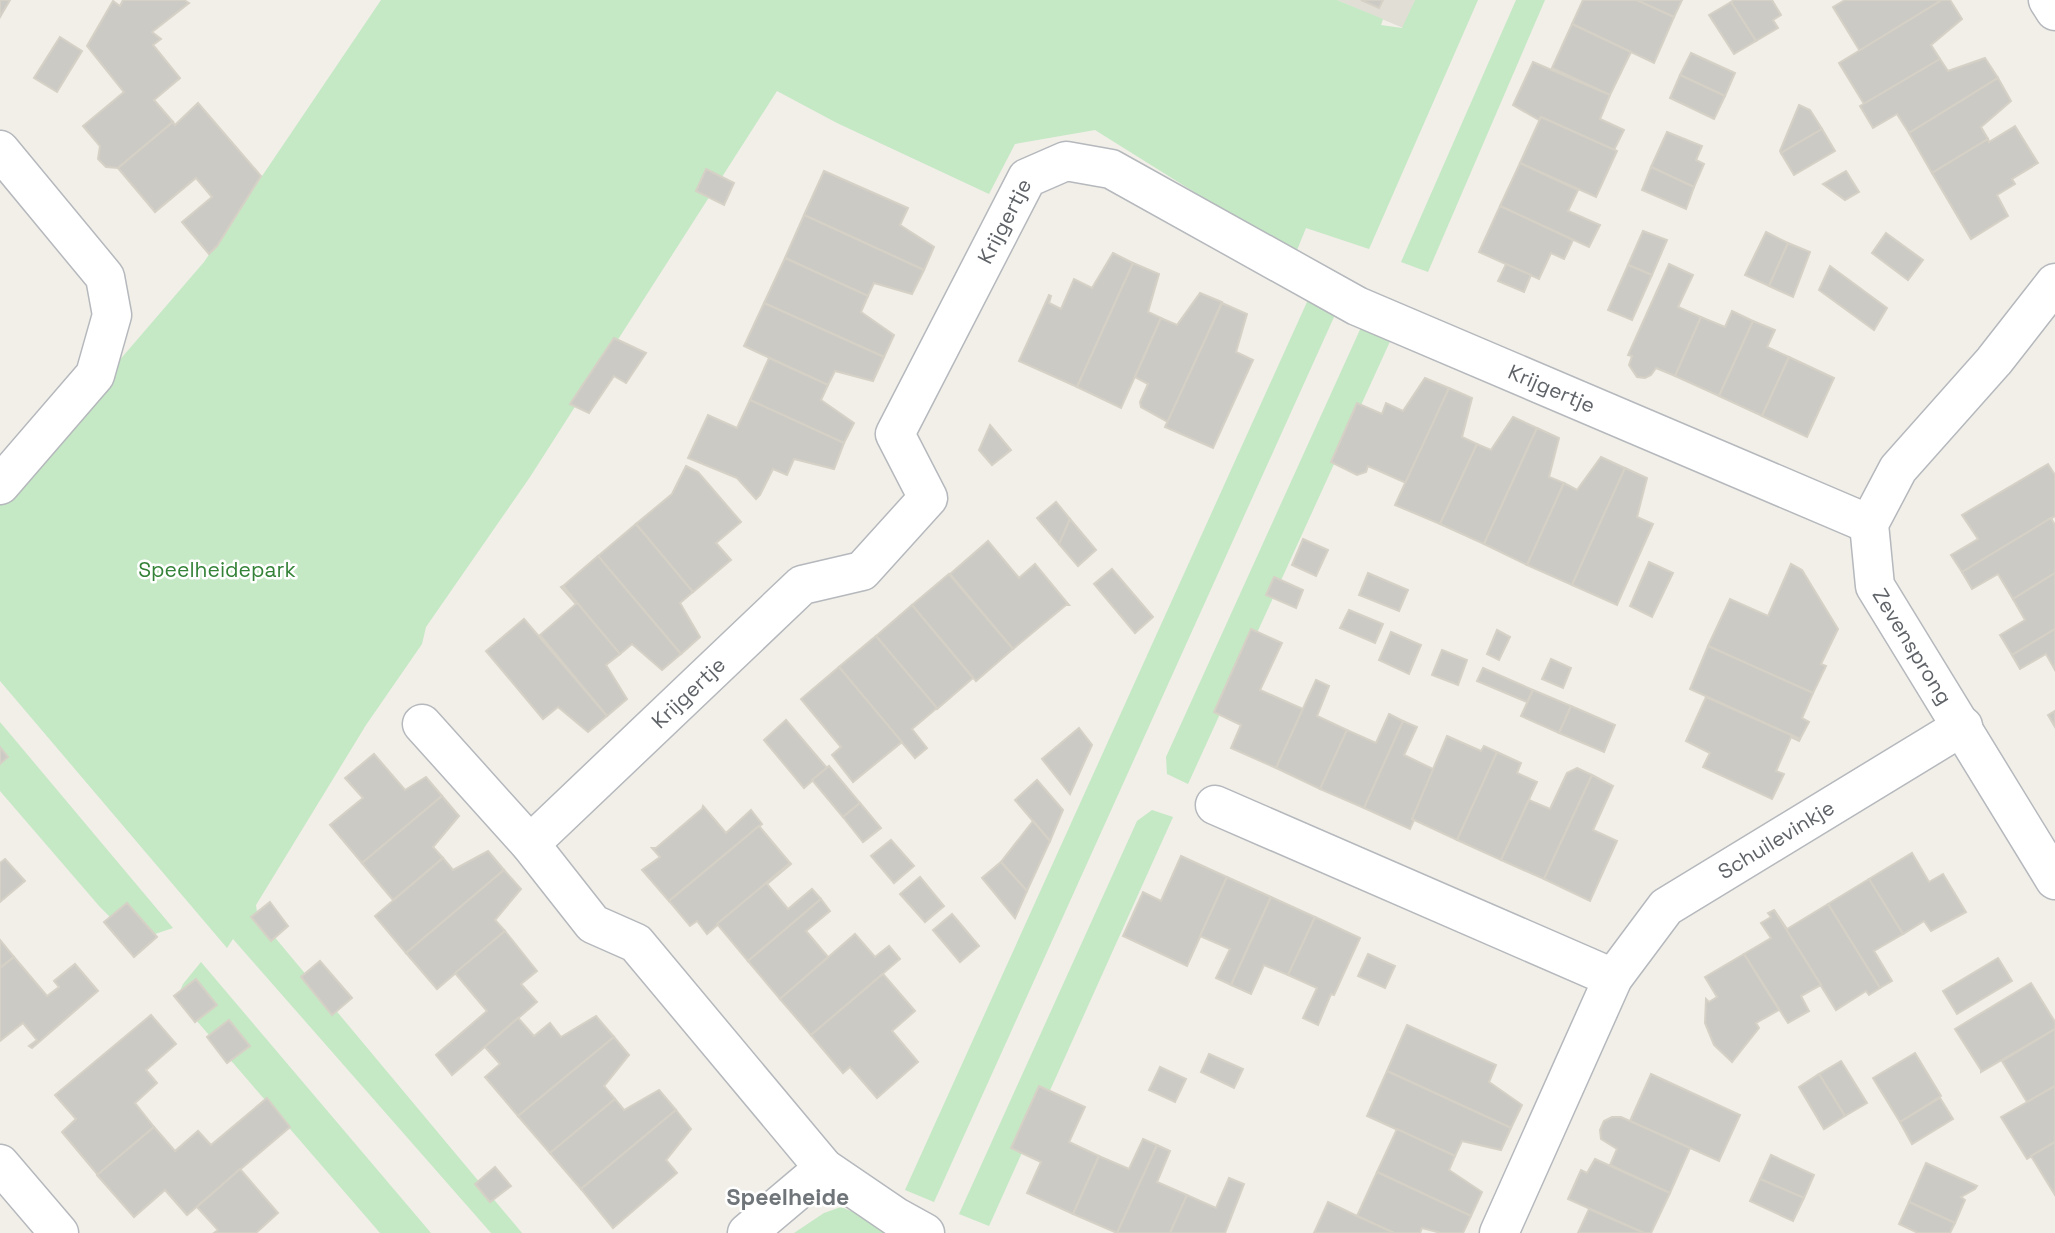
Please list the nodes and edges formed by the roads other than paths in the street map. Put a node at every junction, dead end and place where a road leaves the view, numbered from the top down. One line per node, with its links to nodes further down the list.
1 (2049, 0): 2 (street)
2 (2055, 11)
3 (0, 150): 5 (street)
4 (2055, 283): 6 (street)
5 (0, 485)
6 (1869, 524): 8 (street, Zevensprong); 11 (street, Krijgertje)
7 (422, 724): 11 (street)
8 (1962, 726): 10 (street, Zevensprong); 13 (street, Schuilevinkje)
9 (1214, 805): 13 (street)
10 (2045, 840): 12 (street, Zevensprong)
11 (530, 844): 15 (street)
12 (2055, 880)
13 (1613, 978): 19 (street, Schuilevinkje)
14 (0, 1164): 16 (street)
15 (824, 1168): 17 (street); 18 (street)
16 (60, 1233)
17 (747, 1233)
18 (925, 1233)
19 (1499, 1233)

